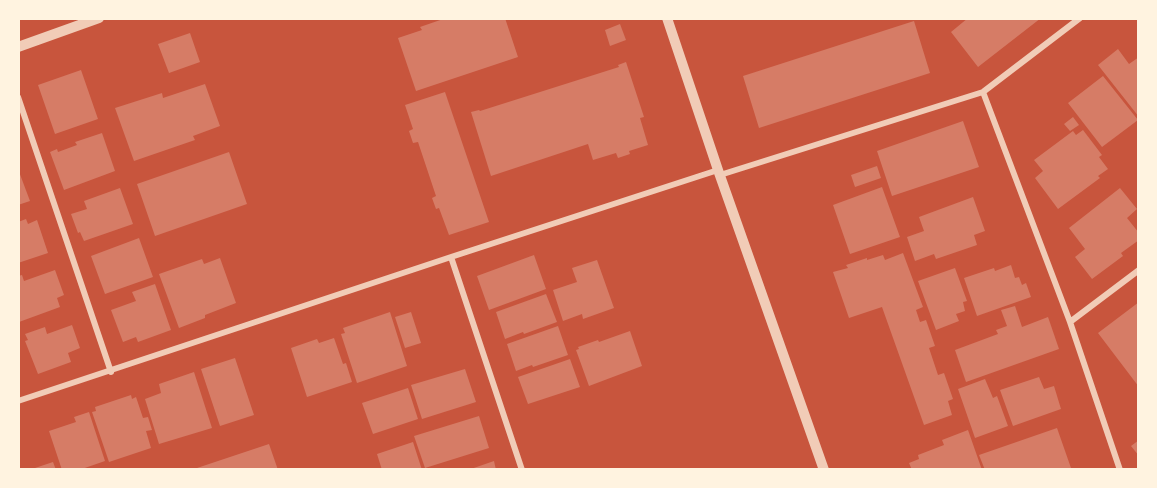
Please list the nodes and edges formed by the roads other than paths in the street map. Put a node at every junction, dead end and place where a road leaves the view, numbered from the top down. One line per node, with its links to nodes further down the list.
1 (99, 18): 4 (street)
2 (667, 18): 7 (street)
3 (1080, 18): 5 (street)
4 (18, 47)
5 (983, 92): 7 (street); 10 (street)
6 (18, 97): 11 (street)
7 (719, 173): 8 (street); 14 (street)
8 (451, 257): 11 (street); 13 (street)
9 (1139, 270): 10 (street)
10 (1070, 322): 15 (street)
11 (111, 372): 12 (street)
12 (18, 401)
13 (522, 470)
14 (824, 470)
15 (1120, 470)

